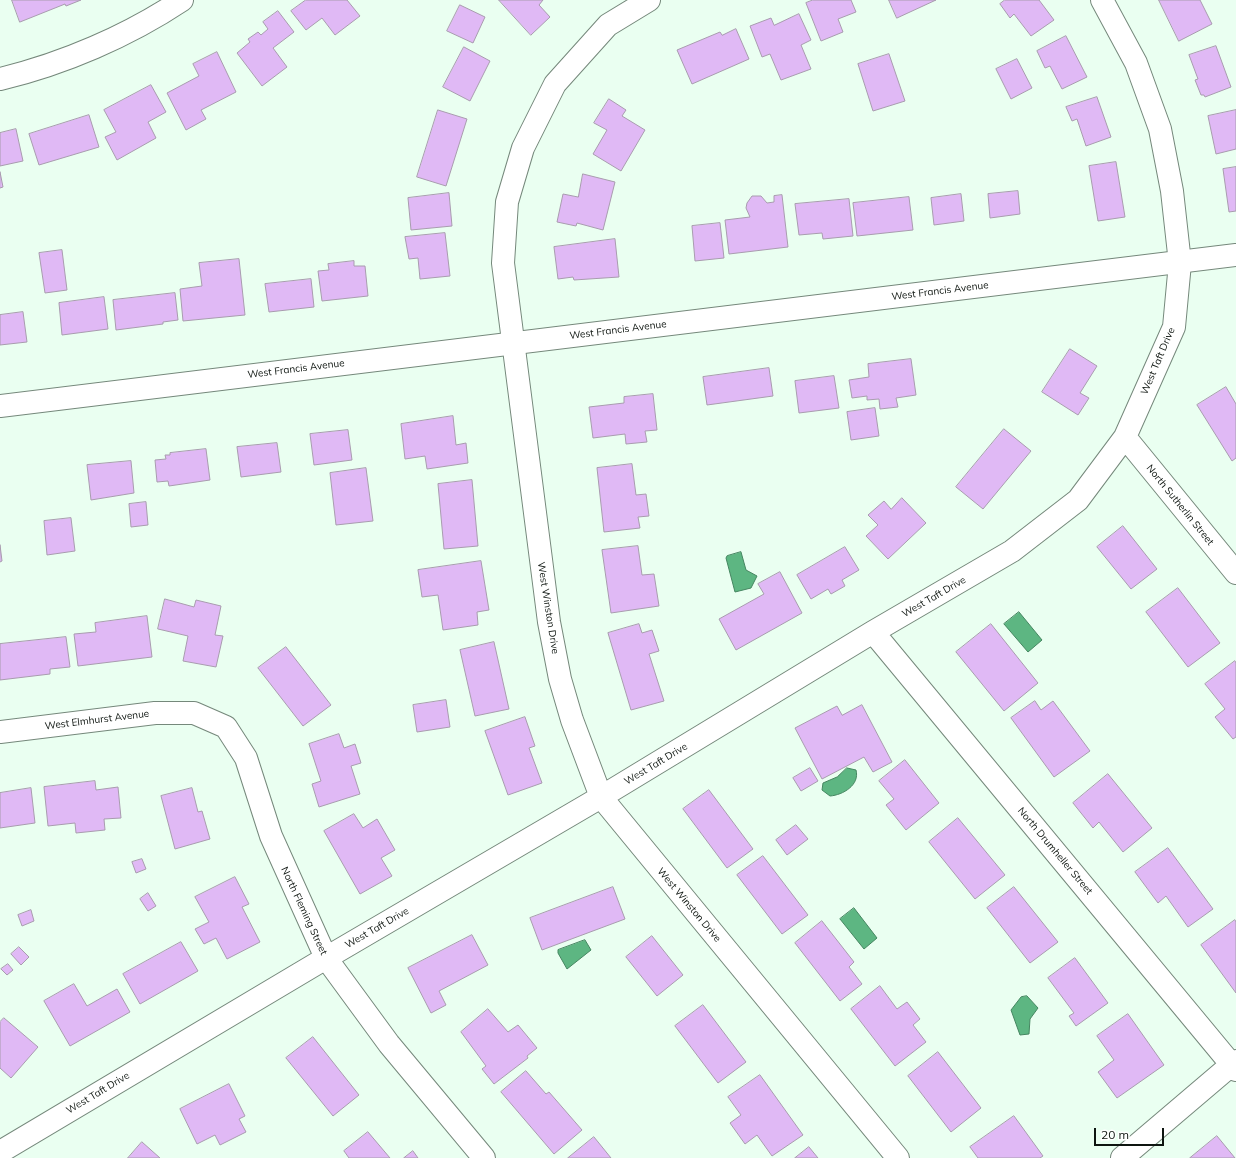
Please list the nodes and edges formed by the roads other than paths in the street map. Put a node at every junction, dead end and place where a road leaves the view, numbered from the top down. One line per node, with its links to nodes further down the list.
1 (182, 0): 4 (street)
2 (649, 0): 7 (street, West Winston Drive)
3 (1102, 0): 6 (street)
4 (0, 79)
5 (1236, 255): 6 (street, West Francis Avenue)
6 (1180, 262): 7 (street, West Francis Avenue); 9 (street, West Taft Drive)
7 (512, 343): 8 (street, West Francis Avenue); 14 (street, West Winston Drive)
8 (0, 406)
9 (1125, 437): 10 (street, North Sutherlin Street); 11 (street, West Taft Drive)
10 (1236, 572)
11 (873, 632): 14 (street, West Taft Drive); 16 (street, North Drumheller Street)
12 (194, 713): 13 (street, West Elmhurst Avenue); 15 (street, North Fleming Street)
13 (0, 732)
14 (600, 797): 15 (street, West Taft Drive); 19 (street, West Winston Drive)
15 (326, 958): 17 (street, West Taft Drive); 18 (street, North Fleming Street)
16 (1235, 1066): 20 (street)
17 (8, 1148)
18 (484, 1158)
19 (898, 1158)
20 (1122, 1158)

